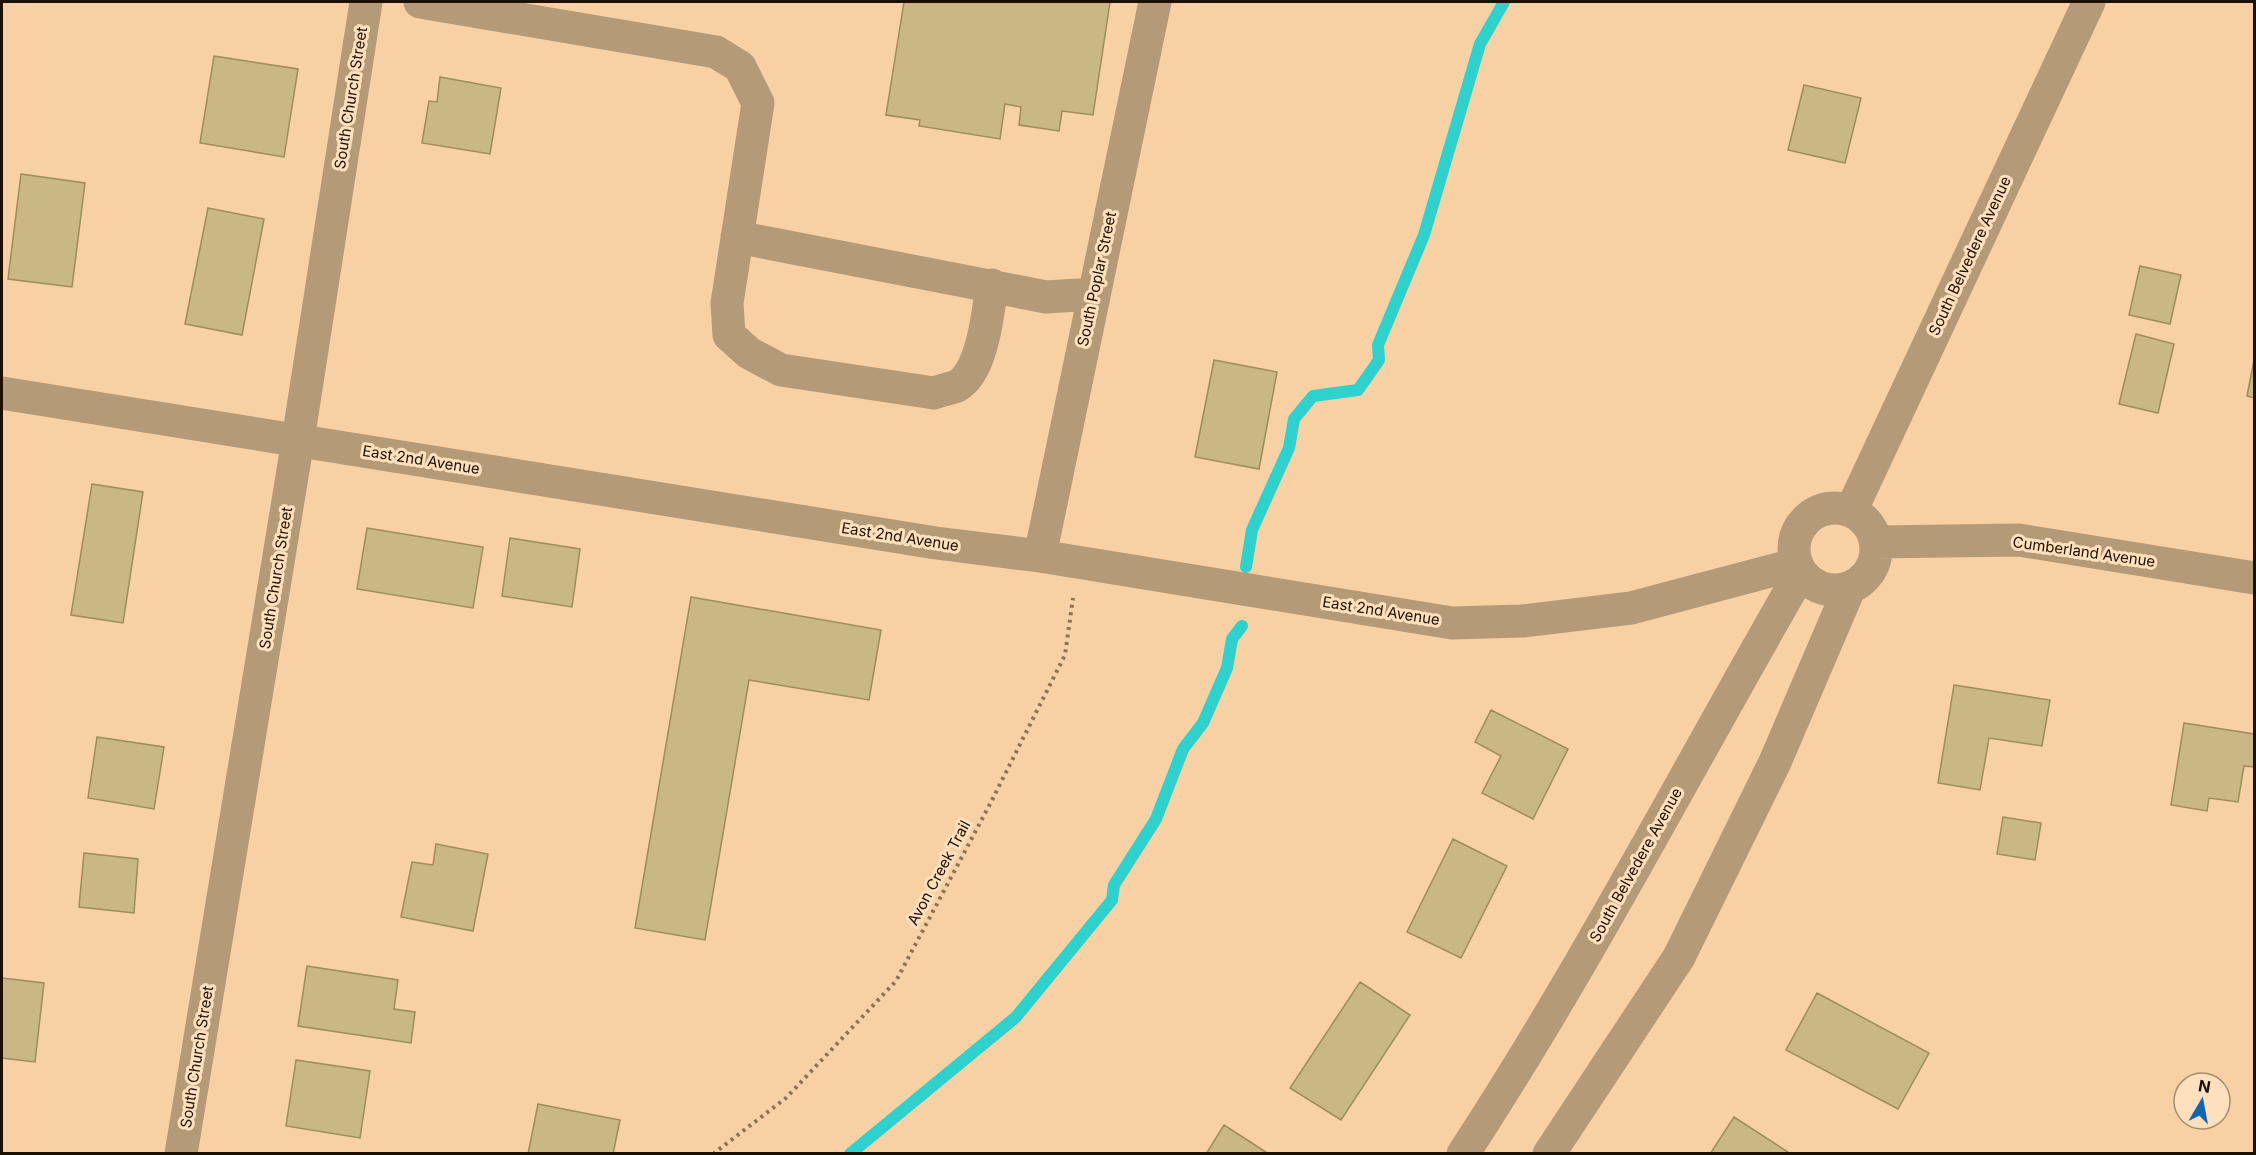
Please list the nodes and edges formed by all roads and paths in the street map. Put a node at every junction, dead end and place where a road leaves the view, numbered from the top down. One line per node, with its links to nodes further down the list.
1 (366, 2): 10 (street, South Church Street)
2 (420, 2): 5 (street)
3 (1155, 2): 8 (street, South Poplar Street)
4 (2089, 2): 11 (street, South Belvedere Avenue)
5 (485, 7): 6 (street)
6 (737, 237): 7 (street); 7 (street)
7 (992, 285): 8 (street)
8 (1094, 294): 13 (street, South Poplar Street)
9 (2, 393): 10 (street, East 2nd Avenue)
10 (298, 440): 13 (street, East 2nd Avenue); 17 (street, South Church Street)
11 (1851, 511): 12 (street); 14 (street)
12 (1876, 542): 15 (street, Cumberland Avenue); 16 (street)
13 (1040, 556): 14 (street, East 2nd Avenue); 18 (path, Avon Creek Trail)
14 (1799, 568): 16 (street); 19 (street, South Belvedere Avenue)
15 (2254, 578)
16 (1850, 587): 20 (street)
17 (181, 1154)
18 (713, 1154)
19 (1463, 1154)
20 (1549, 1154)

